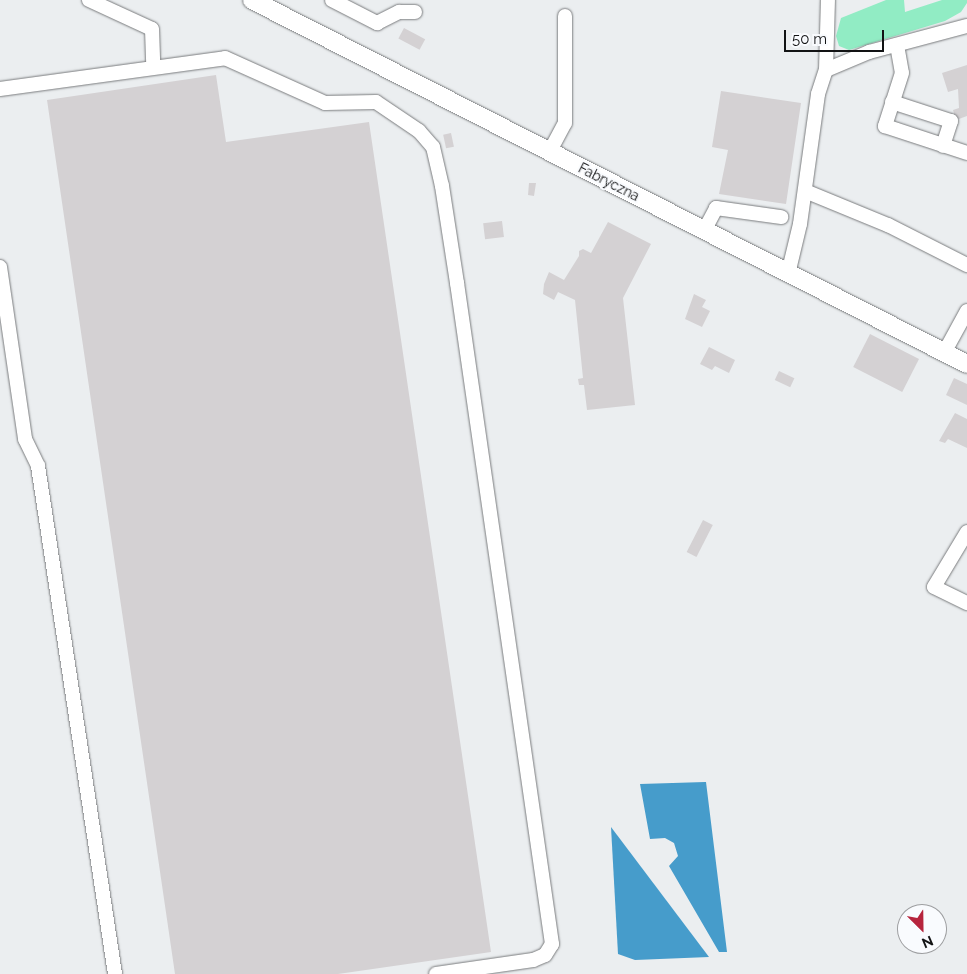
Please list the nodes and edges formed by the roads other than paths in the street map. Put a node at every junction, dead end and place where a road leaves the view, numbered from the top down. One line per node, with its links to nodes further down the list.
1 (88, 0): 9 (lane)
2 (252, 0): 14 (main road, Fabryczna)
3 (332, 0): 5 (lane)
4 (833, 1): 10 (lane)
5 (415, 12)
6 (565, 16): 14 (lane)
7 (966, 25): 8 (lane)
8 (897, 45): 10 (lane); 12 (lane)
9 (153, 67): 11 (lane); 28 (lane)
10 (826, 70): 16 (lane)
11 (0, 89)
12 (892, 102): 13 (lane); 13 (lane)
13 (943, 146): 15 (lane)
14 (550, 152): 18 (main road, Fabryczna)
15 (967, 153)
16 (805, 191): 19 (lane); 21 (lane)
17 (781, 217): 18 (lane)
18 (704, 231): 21 (main road, Fabryczna)
19 (967, 265)
20 (0, 267): 27 (lane)
21 (788, 274): 23 (main road, Fabryczna)
22 (967, 311): 23 (lane)
23 (944, 353): 24 (main road, Fabryczna)
24 (967, 364)
25 (967, 532): 26 (lane)
26 (967, 603)
27 (115, 974)
28 (436, 974)

